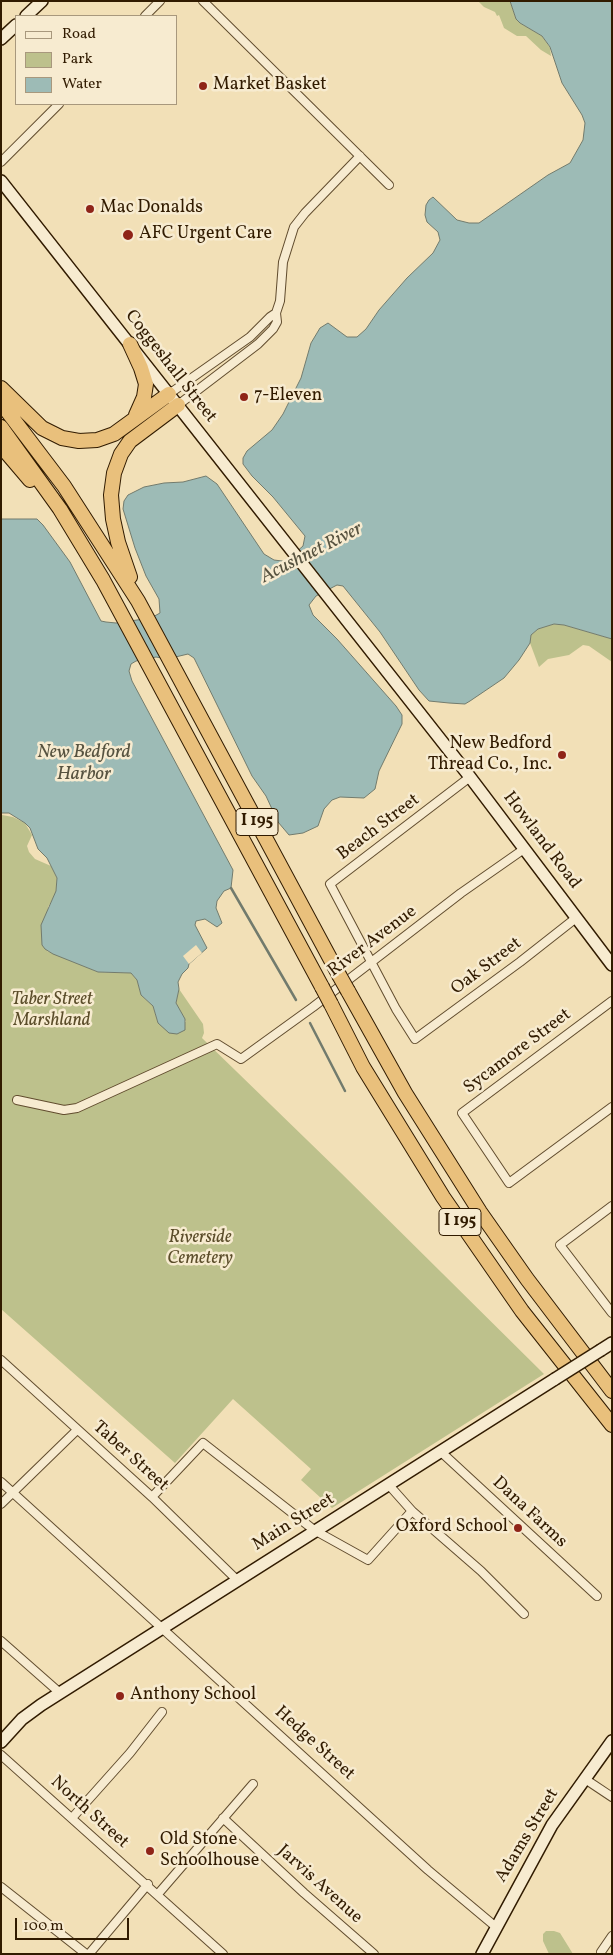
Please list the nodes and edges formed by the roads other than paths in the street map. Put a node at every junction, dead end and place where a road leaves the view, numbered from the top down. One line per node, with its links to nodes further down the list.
1 (42, 1): 4 (main road)
2 (160, 1): 5 (street)
3 (203, 1): 9 (street)
4 (27, 15)
5 (146, 15)
6 (15, 26): 7 (main road)
7 (1, 39)
8 (58, 105): 10 (street)
9 (360, 156): 12 (street); 13 (street)
10 (1, 162)
11 (1, 181): 14 (main road, Coggeshall Street)
12 (389, 185)
13 (276, 313): 16 (street); 16 (street)
14 (130, 344): 16 (main road, Coggeshall Street); 19 (highway)
15 (1, 388): 19 (highway)
16 (174, 399): 19 (highway); 22 (main road, Coggeshall Street); 23 (highway)
17 (1, 403): 23 (highway, I 195)
18 (1, 427): 21 (highway, I 195)
19 (124, 427)
20 (1, 446): 21 (highway)
21 (89, 556): 37 (highway, I 195, bridge)
22 (311, 574): 24 (main road, Howland Road)
23 (142, 608): 36 (highway, I 195, bridge)
24 (470, 777): 25 (main road, Howland Road); 27 (street, Beach Street)
25 (524, 849): 26 (main road, Howland Road); 27 (street, River Avenue)
26 (576, 918): 27 (street, Oak Street); 28 (main road, Howland Road)
27 (372, 961): 30 (street, River Avenue)
28 (612, 965)
29 (612, 1002): 31 (street, Sycamore Street)
30 (17, 1100)
31 (612, 1107)
32 (612, 1206): 33 (street)
33 (612, 1313)
34 (612, 1343): 39 (main road, Main Street, bridge)
35 (1, 1360): 38 (street, Taber Street)
36 (612, 1391)
37 (612, 1425)
38 (77, 1430): 42 (street); 43 (street, Taber Street)
39 (440, 1451): 41 (main road, Main Street); 48 (street, Dana Farms)
40 (1, 1482): 42 (street, Hedge Street)
41 (388, 1484): 45 (street); 46 (main road, Main Street)
42 (13, 1492): 44 (street); 50 (street, Hedge Street)
43 (152, 1497): 46 (street); 47 (street, Taber Street)
44 (1, 1504)
45 (412, 1511): 46 (street); 49 (street)
46 (314, 1530): 47 (main road, Main Street)
47 (237, 1580): 50 (main road, Main Street)
48 (597, 1596)
49 (524, 1614)
50 (163, 1628): 52 (main road, Main Street); 65 (street, Hedge Street)
51 (1, 1641): 52 (street)
52 (60, 1693): 55 (main road, Main Street)
53 (162, 1712): 60 (street)
54 (612, 1741): 57 (main road, Adams Street)
55 (1, 1742)
56 (1, 1755): 60 (street, North Street)
57 (585, 1779): 59 (street); 65 (main road, Adams Street)
58 (253, 1784): 61 (street)
59 (612, 1797)
60 (72, 1818): 62 (street, North Street)
61 (223, 1818): 64 (street); 70 (street, Jarvis Avenue)
62 (148, 1884): 64 (street, North Street); 68 (street)
63 (1, 1887): 68 (street)
64 (158, 1894): 69 (street, North Street)
65 (496, 1926): 71 (main road, Adams Street)
66 (612, 1936): 67 (street)
67 (601, 1952)
68 (88, 1954)
69 (223, 1954)
70 (374, 1954)
71 (482, 1954)

